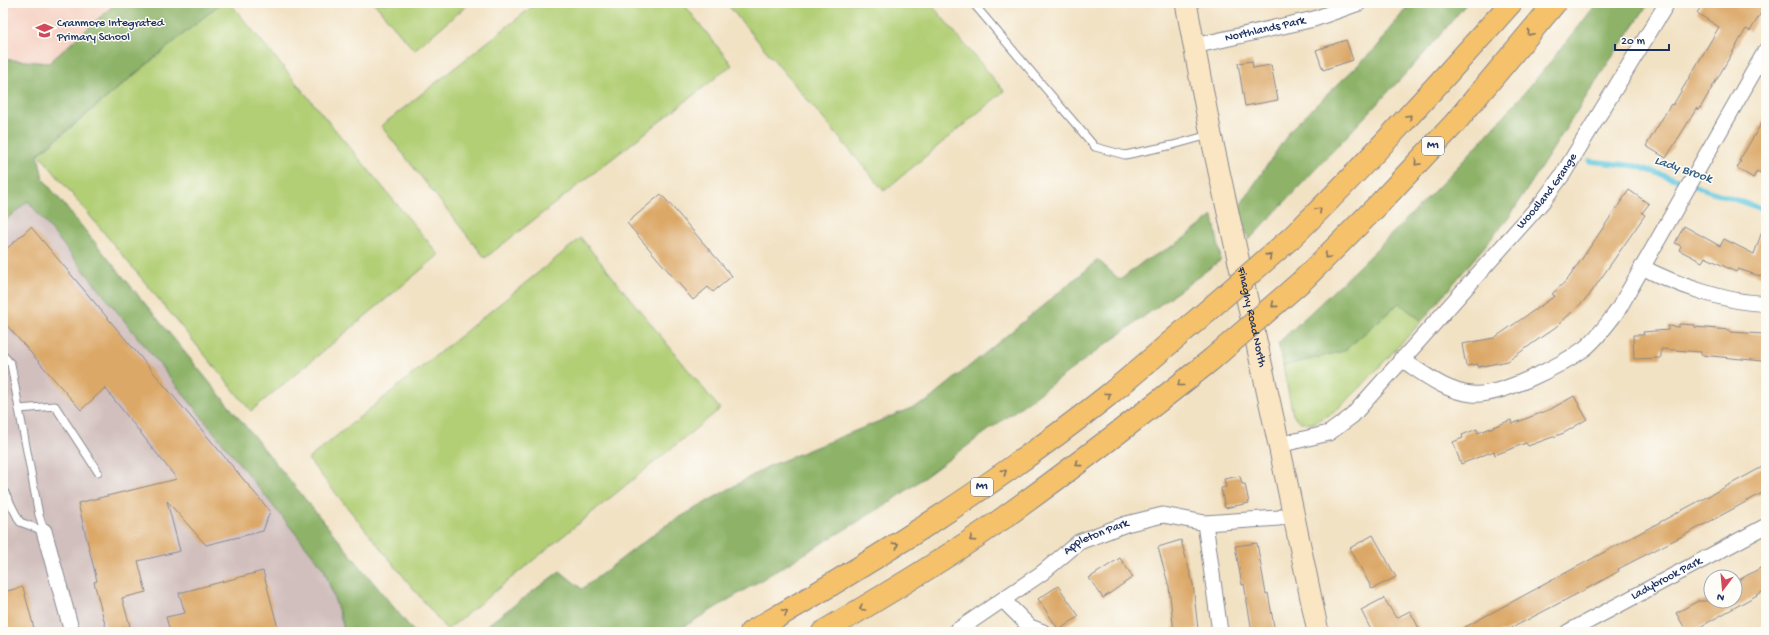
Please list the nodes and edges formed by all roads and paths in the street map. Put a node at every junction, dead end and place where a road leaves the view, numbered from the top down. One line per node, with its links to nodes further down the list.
1 (973, 3): 9 (lane)
2 (1186, 3): 7 (street, Finaghy Road North)
3 (1359, 3): 7 (street, Northlands Park)
4 (1511, 3): 25 (highway, M1, one-way to 4, bridge)
5 (1555, 3): 26 (highway, M1, one-way to 26, bridge)
6 (1667, 3): 13 (street, Woodland Grange)
7 (1194, 46): 9 (street, Finaghy Road North)
8 (1766, 50): 10 (street)
9 (1211, 135): 15 (street, Finaghy Road North)
10 (1642, 267): 11 (street); 13 (street)
11 (1766, 303)
12 (3, 355): 14 (lane)
13 (1402, 359): 15 (street, Woodland Grange)
14 (20, 409): 16 (lane); 21 (lane)
15 (1279, 445): 18 (street, Finaghy Road North)
16 (98, 472)
17 (3, 489): 21 (lane)
18 (1293, 513): 19 (street, Appleton Park); 30 (street, Finaghy Road North)
19 (1205, 523): 22 (street, Appleton Park); 29 (street)
20 (1766, 526): 23 (street, Ladybrook Park)
21 (44, 531): 24 (street)
22 (1003, 600): 27 (street, Appleton Park); 28 (street)
23 (1590, 627): 31 (street, Ladybrook Park)
24 (72, 632)
25 (751, 632)
26 (823, 632)
27 (955, 632)
28 (1043, 632)
29 (1220, 632)
30 (1318, 632)
31 (1568, 632)

